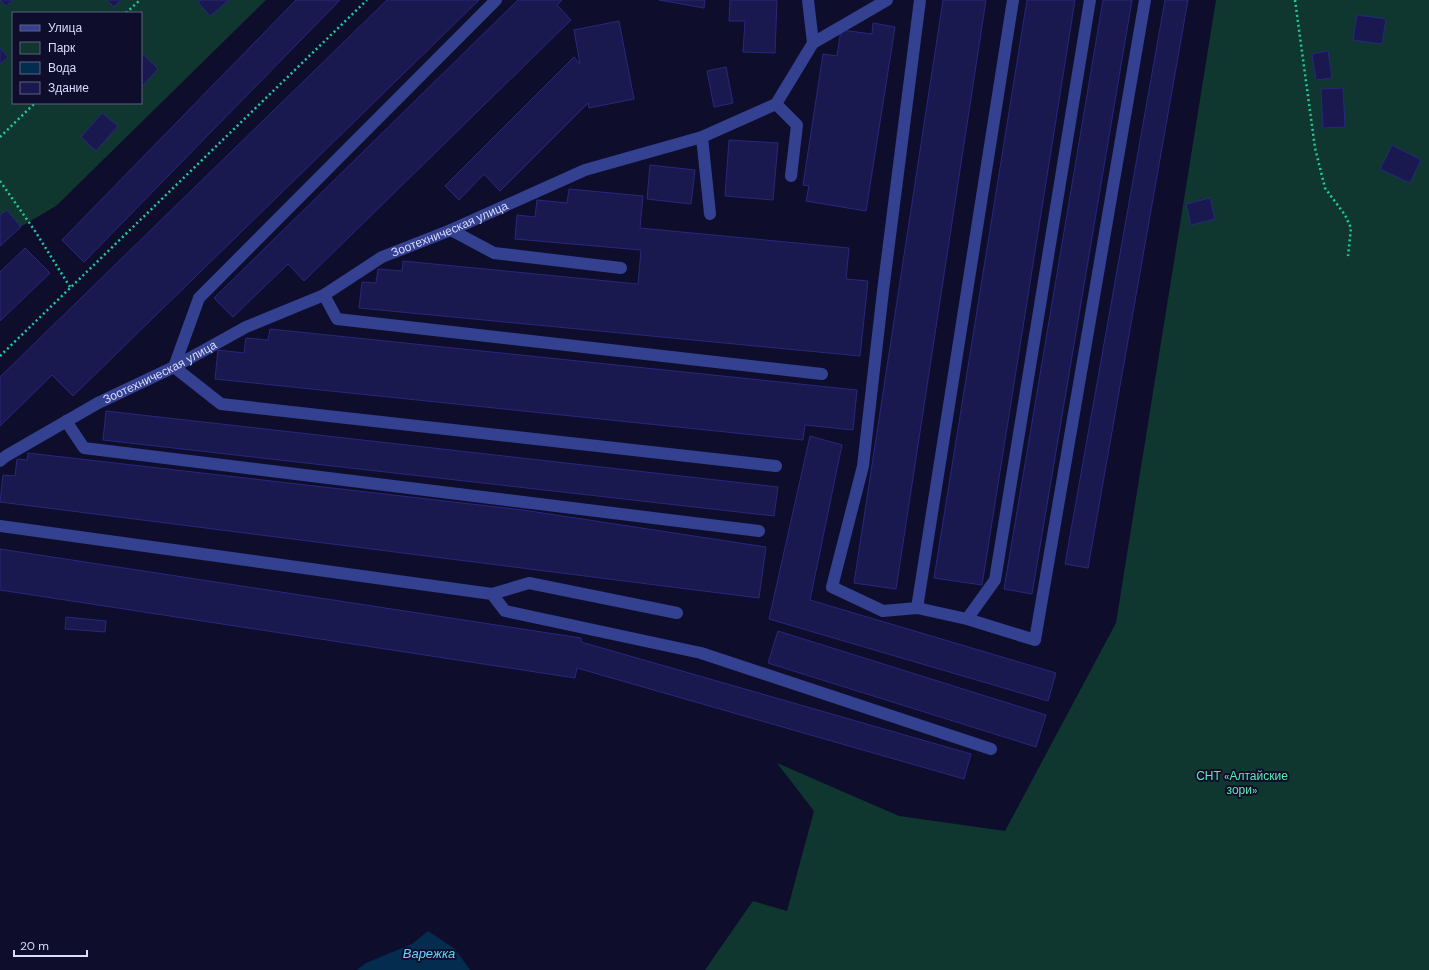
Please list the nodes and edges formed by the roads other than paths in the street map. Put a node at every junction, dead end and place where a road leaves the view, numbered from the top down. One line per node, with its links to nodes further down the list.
1 (496, 0): 16 (street)
2 (808, 0): 8 (street)
3 (887, 0): 8 (street)
4 (920, 0): 24 (street)
5 (1013, 0): 24 (street)
6 (1090, 0): 26 (street)
7 (1145, 0): 26 (street)
8 (813, 43): 9 (street)
9 (776, 104): 10 (street, Зоотехническая улица); 11 (street)
10 (702, 137): 12 (street); 13 (street, Зоотехническая улица)
11 (791, 176)
12 (710, 214)
13 (451, 230): 14 (street); 15 (street, Зоотехническая улица)
14 (621, 268)
15 (324, 295): 16 (street, Зоотехническая улица); 17 (street)
16 (174, 367): 18 (street, Зоотехническая улица); 20 (street)
17 (822, 374)
18 (66, 421): 19 (street, Зоотехническая улица); 22 (street)
19 (0, 461)
20 (776, 466)
21 (0, 526): 23 (street)
22 (759, 530)
23 (492, 594): 25 (street); 27 (street)
24 (917, 608): 26 (street)
25 (678, 613)
26 (968, 619)
27 (991, 749)

